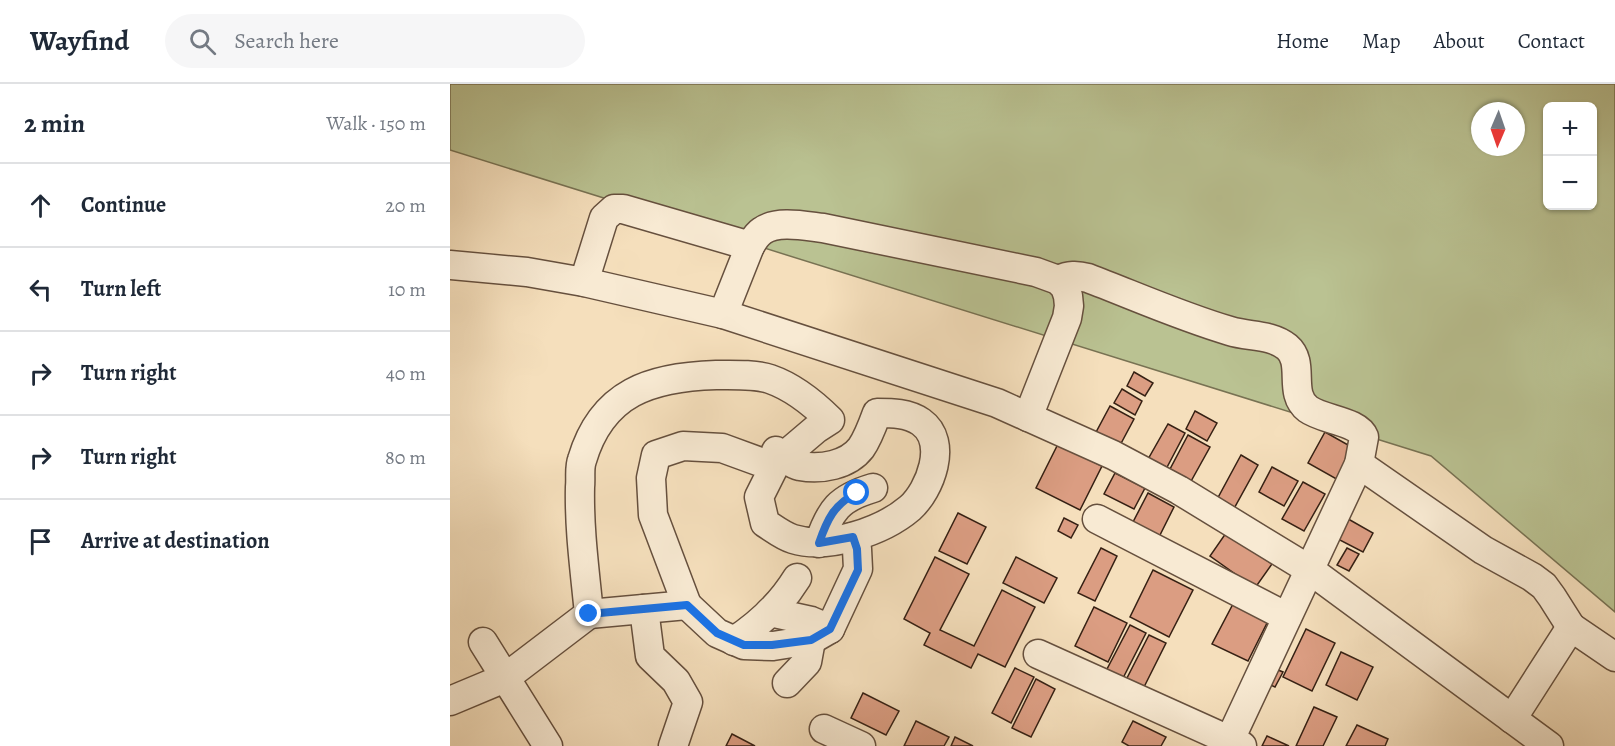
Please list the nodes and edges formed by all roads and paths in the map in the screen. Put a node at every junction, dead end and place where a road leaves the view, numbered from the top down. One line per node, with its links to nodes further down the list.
1 (750, 246): 3 (street); 4 (street); 5 (street)
2 (450, 265): 4 (street)
3 (1058, 280): 6 (street); 7 (street)
4 (584, 282): 5 (street)
5 (723, 314): 6 (street)
6 (1028, 417): 13 (street)
7 (1359, 464): 13 (street); 20 (street)
8 (784, 466): 11 (street); 12 (street); 15 (street); 18 (street)
9 (873, 488): 12 (street)
10 (1097, 519): 19 (street)
11 (853, 537): 12 (street); 21 (street)
12 (819, 543)
13 (1310, 570): 19 (street); 29 (street)
14 (798, 578): 17 (street)
15 (687, 605): 16 (street); 22 (street)
16 (644, 609): 18 (street); 33 (street)
17 (770, 612): 21 (street); 22 (street)
18 (589, 614): 26 (street)
19 (1287, 616): 31 (street)
20 (1571, 627): 25 (street); 29 (street)
21 (820, 634): 22 (street); 27 (street)
22 (734, 641)
23 (483, 642): 26 (street)
24 (1038, 654): 31 (street)
25 (1615, 657)
26 (505, 678): 28 (street); 32 (street)
27 (787, 683)
28 (450, 701)
29 (1512, 719): 35 (street)
30 (824, 729): 34 (street)
31 (1233, 744)
32 (548, 746)
33 (673, 746)
34 (861, 746)
35 (1549, 746)

